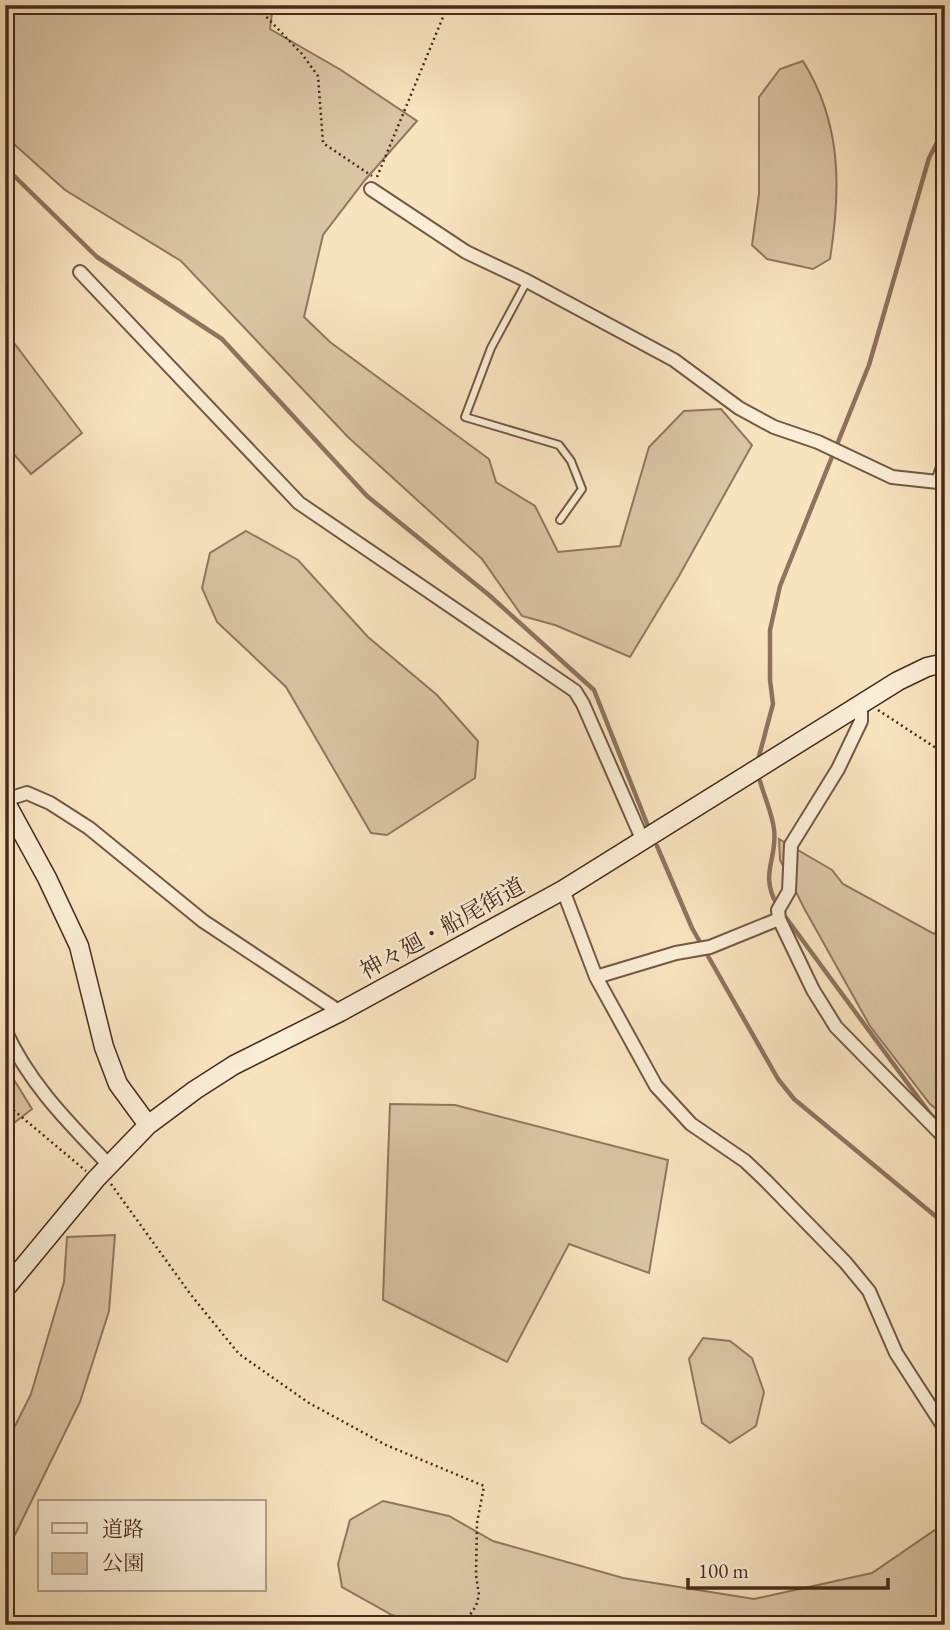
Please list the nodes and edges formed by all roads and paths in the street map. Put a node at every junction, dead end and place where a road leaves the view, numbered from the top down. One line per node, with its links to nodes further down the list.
1 (255, 5): 2 (path)
2 (449, 5)
3 (371, 190): 5 (street)
4 (80, 272): 13 (street)
5 (527, 281): 7 (street); 8 (lane)
6 (945, 461): 7 (street)
7 (941, 484)
8 (560, 520)
9 (945, 663): 10 (street, 神々廻・船尾街道)
10 (864, 704): 11 (path); 13 (street, 神々廻・船尾街道); 15 (street)
11 (945, 746)
12 (5, 801): 17 (street); 20 (street)
13 (648, 838): 14 (street, 神々廻・船尾街道)
14 (563, 890): 16 (street); 17 (street, 神々廻・船尾街道)
15 (780, 909): 16 (street); 21 (street)
16 (596, 977): 24 (street)
17 (340, 1012): 20 (street, 神々廻・船尾街道)
18 (5, 1030): 22 (street)
19 (5, 1103): 22 (path)
20 (148, 1125): 22 (street, 神々廻・船尾街道)
21 (945, 1138)
22 (103, 1173): 23 (street, 神々廻・船尾街道); 25 (path)
23 (5, 1289)
24 (945, 1429)
25 (463, 1625)

